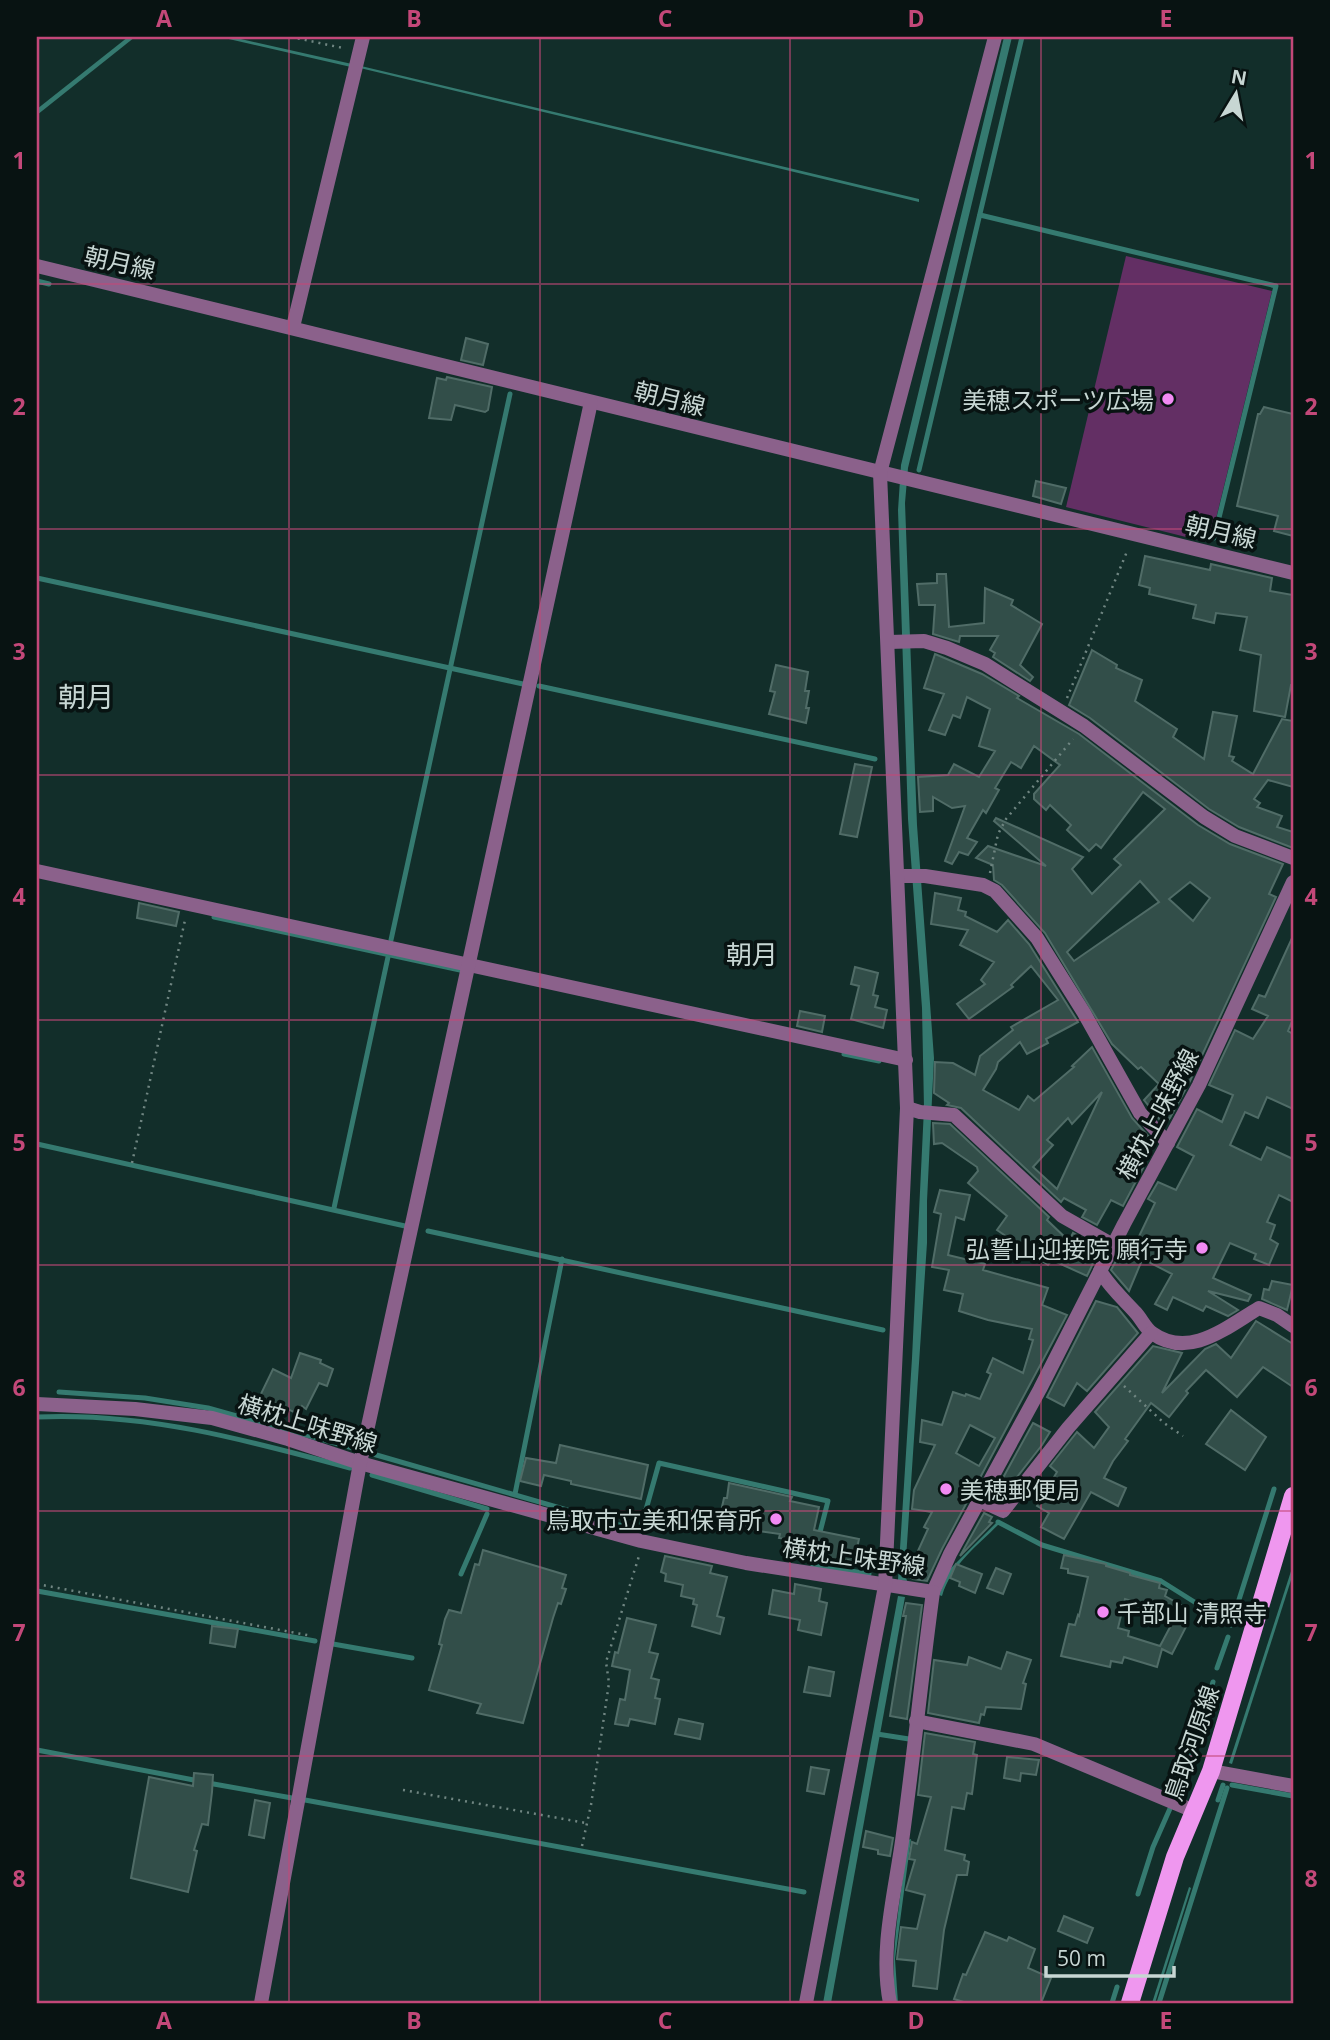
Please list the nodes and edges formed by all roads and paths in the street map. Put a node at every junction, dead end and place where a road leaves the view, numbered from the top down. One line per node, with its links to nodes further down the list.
1 (292, 37): 4 (path)
2 (363, 37): 4 (street)
3 (995, 37): 8 (street)
4 (360, 52): 6 (street)
5 (37, 266): 6 (street, 朝月線)
6 (293, 327): 7 (street, 朝月線)
7 (591, 402): 8 (street, 朝月線); 20 (street)
8 (880, 473): 9 (street, 朝月線); 11 (street)
9 (1134, 535): 10 (street, 朝月線); 12 (path)
10 (1293, 572)
11 (889, 642): 12 (street); 16 (street)
12 (1061, 711): 13 (street)
13 (1084, 726): 14 (street); 18 (path)
14 (1293, 859)
15 (37, 871): 19 (street)
16 (898, 876): 18 (street); 21 (street)
17 (1293, 881): 23 (street, 横枕上味野線)
18 (989, 887): 23 (street)
19 (189, 904): 20 (street); 24 (path)
20 (467, 965): 21 (street); 32 (street)
21 (906, 1060): 22 (street)
22 (907, 1108): 25 (street); 37 (street)
23 (1168, 1143): 25 (street, 横枕上味野線)
24 (132, 1163)
25 (1113, 1245): 26 (street, 横枕上味野線)
26 (1100, 1271): 28 (street); 34 (street, 横枕上味野線)
27 (1293, 1325): 28 (street)
28 (1151, 1333): 29 (street)
29 (1114, 1376): 31 (path); 34 (street)
30 (37, 1404): 32 (street, 横枕上味野線)
31 (1183, 1436)
32 (360, 1463): 37 (street, 横枕上味野線); 39 (street)
33 (1293, 1496): 41 (main road, 鳥取河原線)
34 (979, 1500): 38 (street, 横枕上味野線)
35 (642, 1546): 45 (path)
36 (37, 1584): 39 (path)
37 (885, 1586): 38 (street, 横枕上味野線); 48 (street)
38 (933, 1592): 40 (street)
39 (327, 1638): 47 (street)
40 (916, 1721): 44 (street); 49 (street)
41 (1211, 1770): 42 (street); 44 (main road, 鳥取河原線)
42 (1293, 1786)
43 (403, 1790): 45 (path)
44 (1195, 1811): 50 (main road, 鳥取河原線)
45 (587, 1823): 46 (path)
46 (582, 1846)
47 (261, 2003)
48 (806, 2003)
49 (890, 2003)
50 (1130, 2003)

